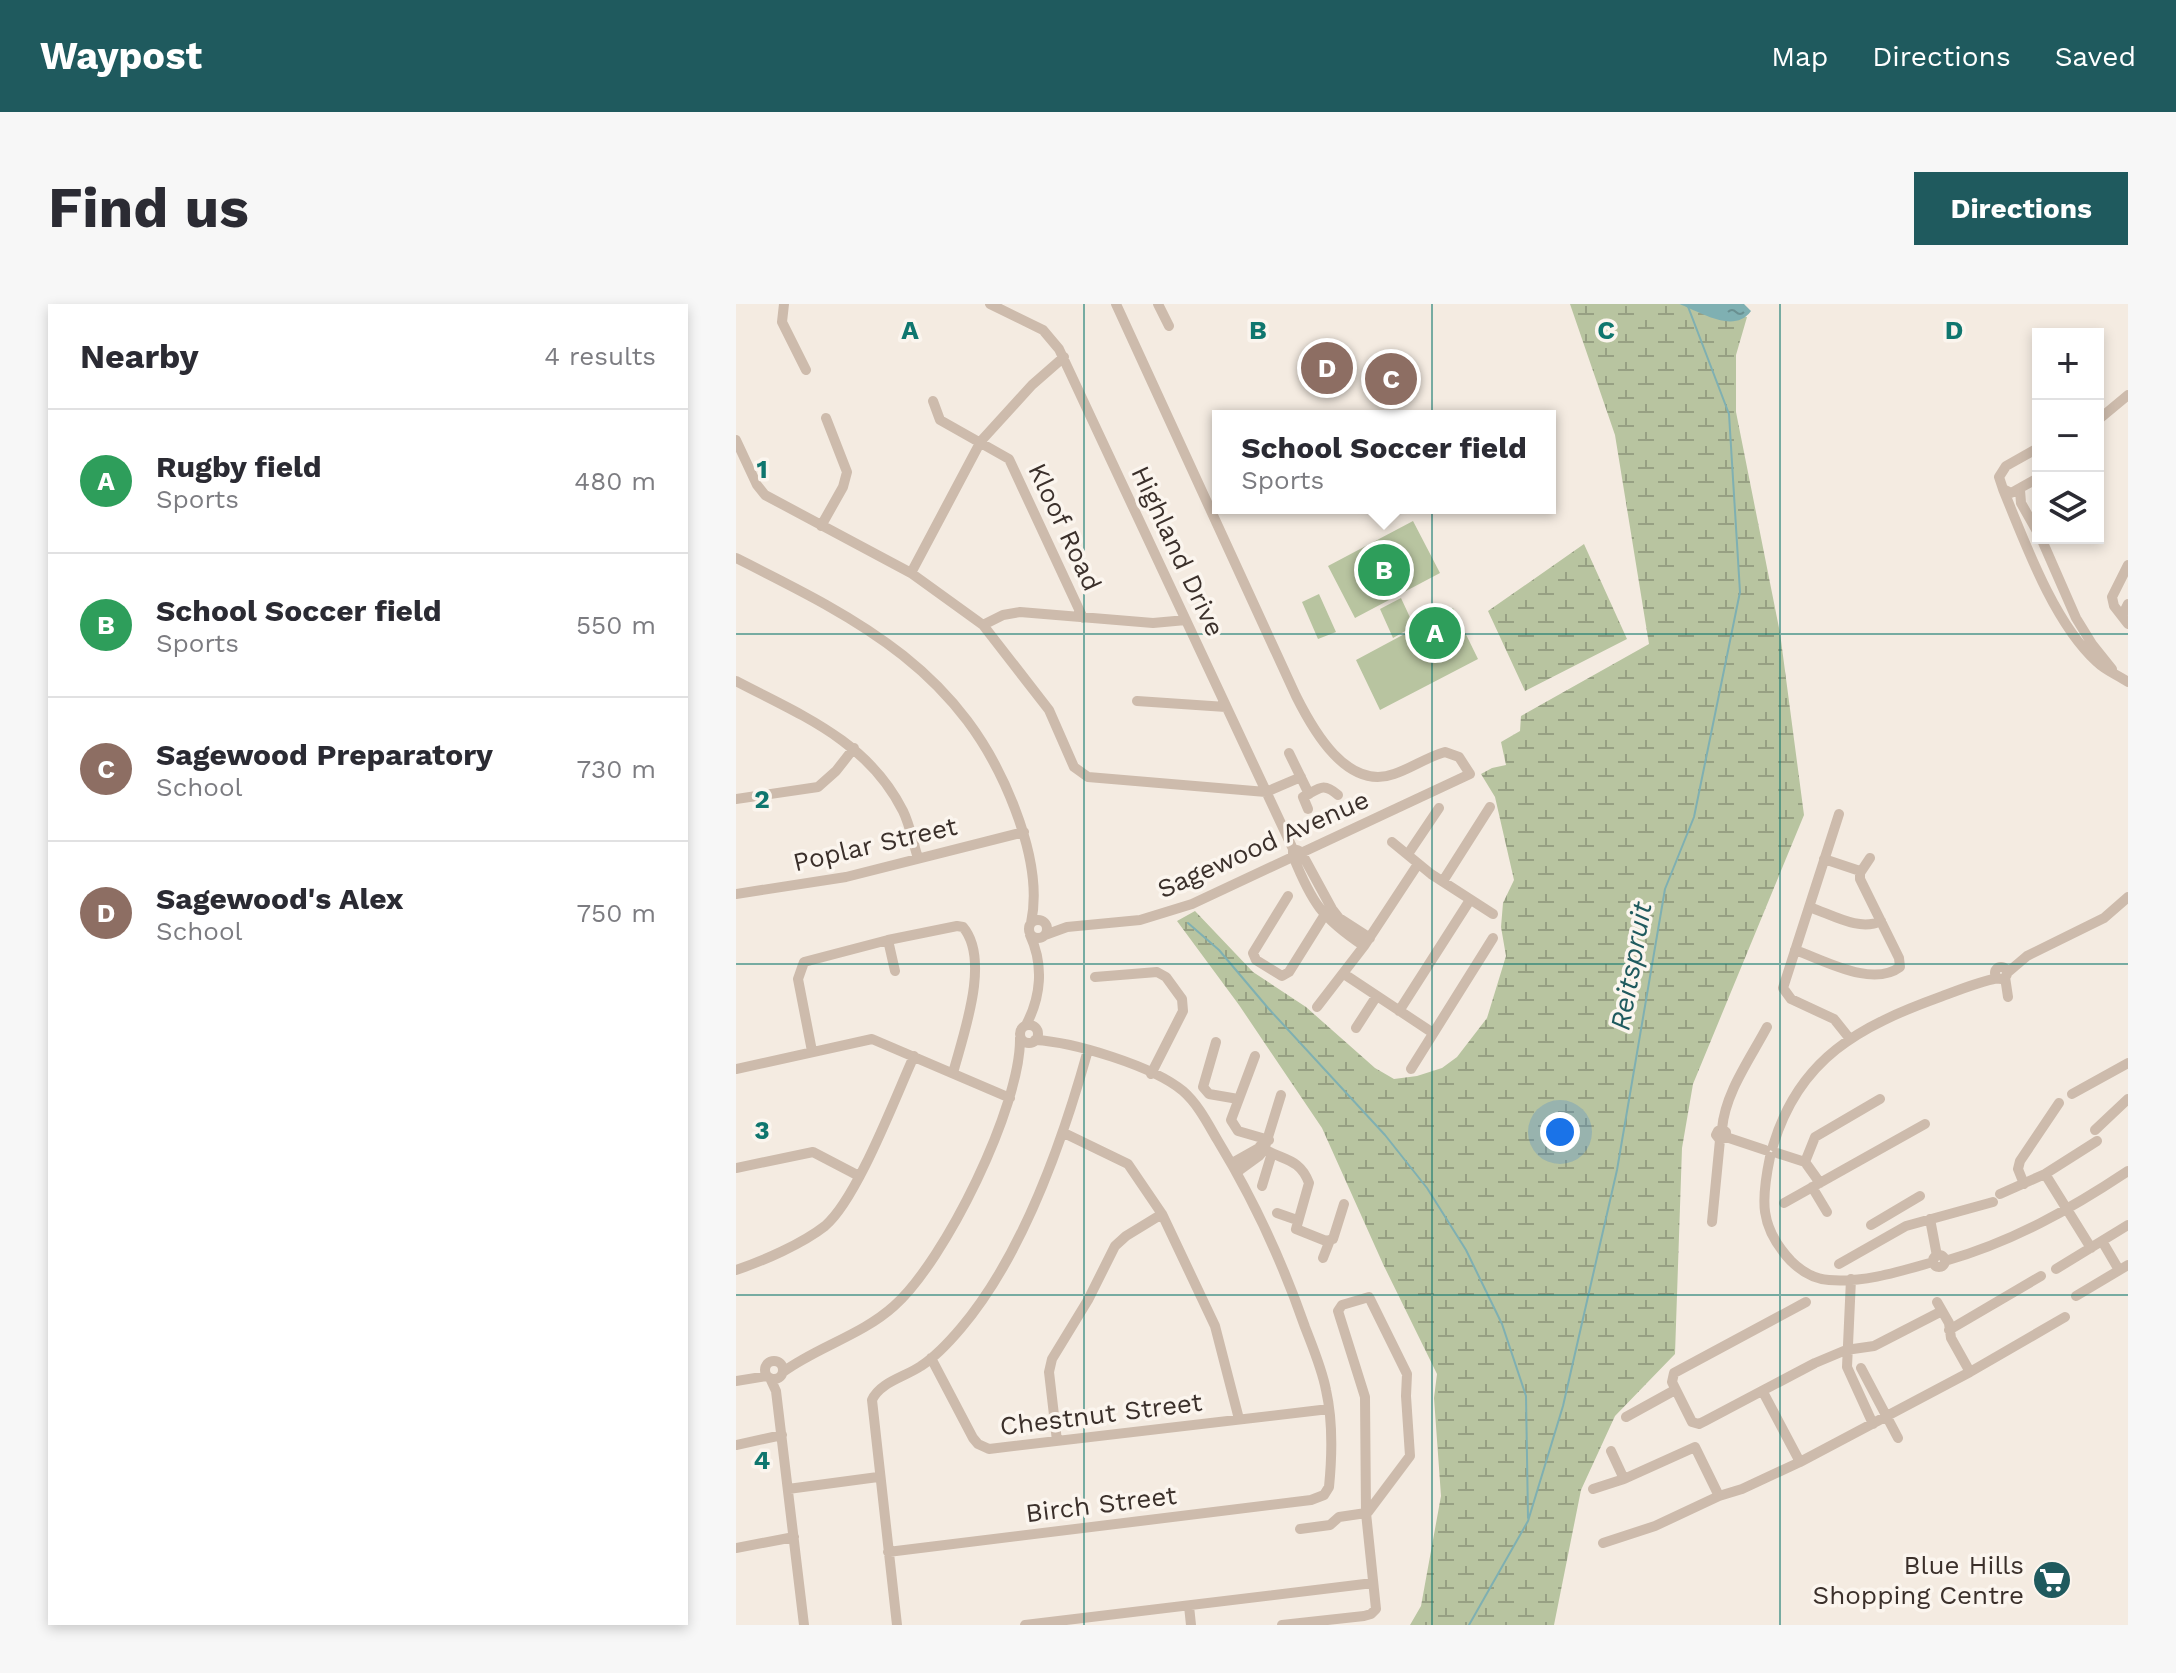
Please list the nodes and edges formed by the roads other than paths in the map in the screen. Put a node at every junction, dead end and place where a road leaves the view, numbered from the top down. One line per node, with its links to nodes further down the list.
1 (784, 304): 7 (street)
2 (990, 304): 6 (street, Highland Drive)
3 (1116, 304): 20 (street, Sagewood Avenue)
4 (1163, 306): 5 (street)
5 (1169, 326)
6 (1064, 357): 15 (street); 30 (street, Highland Drive)
7 (806, 370)
8 (2128, 395): 11 (street)
9 (933, 401): 15 (street, Kloof Road)
10 (2128, 403): 13 (street)
11 (2104, 415)
12 (826, 418): 23 (street)
13 (2104, 423)
14 (736, 440): 23 (street)
15 (981, 441): 27 (street); 29 (street, Kloof Road)
16 (2032, 450): 18 (street)
17 (2032, 482): 19 (street)
18 (2003, 489): 19 (street); 33 (street)
19 (2020, 490): 22 (street)
20 (1212, 513)
21 (1212, 514): 51 (street, Sagewood Avenue)
22 (2032, 523)
23 (821, 526): 27 (street)
24 (2043, 544): 33 (street)
25 (736, 558): 49 (street)
26 (2128, 565): 31 (street)
27 (911, 573): 32 (street)
28 (2128, 604): 31 (street)
29 (1083, 618): 30 (street); 32 (street)
30 (1186, 620): 37 (street, Highland Drive)
31 (2125, 620)
32 (983, 625): 41 (street)
33 (2115, 674): 35 (street)
34 (736, 681): 38 (street)
35 (2128, 682)
36 (1137, 701): 37 (street)
37 (1226, 707): 41 (street, Highland Drive)
38 (854, 748): 44 (street); 53 (street)
39 (1289, 753): 40 (street)
40 (1301, 777): 41 (street); 42 (street)
41 (1266, 792): 51 (street, Highland Drive)
42 (1309, 794): 43 (street); 47 (street)
43 (1338, 795)
44 (736, 799)
45 (1490, 807): 58 (street)
46 (1439, 808): 52 (street)
47 (1308, 809)
48 (1839, 814): 55 (street)
49 (1024, 832): 53 (street, Poplar Street); 67 (street)
50 (1392, 842): 52 (street)
51 (1296, 852): 64 (street, Highland Drive); 68 (street, Sagewood Avenue)
52 (1408, 854): 56 (street)
53 (918, 858): 59 (street, Poplar Street)
54 (1870, 858): 57 (street)
55 (1824, 859): 57 (street); 63 (street)
56 (1418, 864): 58 (street); 73 (street)
57 (1860, 871): 66 (street)
58 (1443, 881): 62 (street)
59 (736, 894)
60 (1288, 896): 64 (street)
61 (2128, 897): 76 (street)
62 (1470, 900): 65 (street); 83 (street)
63 (1809, 907): 66 (street); 74 (street)
64 (1328, 912): 73 (street)
65 (1493, 914)
66 (1881, 921): 74 (street)
67 (1038, 922): 68 (street, Sagewood Avenue); 69 (street); 70 (street)
68 (1067, 927): 70 (street, Sagewood Avenue)
69 (1030, 935): 70 (street); 75 (street)
70 (1044, 936): 75 (street)
71 (1493, 938): 87 (street)
72 (888, 940): 77 (street); 91 (street); 98 (street)
73 (1367, 942): 78 (street)
74 (1795, 950): 88 (street)
75 (1038, 957): 86 (street)
76 (2002, 970): 80 (street); 88 (street)
77 (895, 971)
78 (1344, 974): 81 (street); 82 (street)
79 (1095, 977): 99 (street)
80 (2007, 994)
81 (1376, 997): 83 (street); 85 (street)
82 (1317, 1007)
83 (1399, 1011): 87 (street)
84 (1767, 1027): 109 (street)
85 (1356, 1028)
86 (1034, 1033): 90 (street); 94 (street); 94 (street)
87 (1433, 1033): 97 (street)
88 (1850, 1039): 111 (street)
89 (1216, 1042): 103 (street)
90 (1088, 1050): 99 (street); 108 (street)
91 (812, 1051): 92 (street); 96 (street)
92 (914, 1056): 98 (street); 117 (street)
93 (1255, 1056): 103 (street)
94 (1020, 1059): 102 (street)
95 (2128, 1063): 100 (street)
96 (736, 1069)
97 (1411, 1069)
98 (953, 1073): 102 (street)
99 (1151, 1074): 113 (street)
100 (2072, 1094)
101 (1281, 1095): 110 (street)
102 (1010, 1098): 153 (street)
103 (1238, 1099): 110 (street)
104 (1880, 1099): 112 (street)
105 (2128, 1099): 116 (street)
106 (2059, 1103): 118 (street)
107 (1925, 1124): 119 (street)
108 (1064, 1133): 128 (street); 151 (street)
109 (1723, 1136): 111 (street); 131 (street)
110 (1266, 1147): 113 (street); 120 (street); 130 (street)
111 (1772, 1152): 112 (street); 145 (street)
112 (1805, 1162): 119 (street)
113 (1239, 1165): 158 (street)
114 (736, 1168): 117 (street)
115 (2128, 1171): 125 (street)
116 (2045, 1174): 118 (street); 125 (street)
117 (859, 1176): 143 (street)
118 (2024, 1184): 129 (street)
119 (1816, 1185): 122 (street); 126 (street)
120 (1262, 1186)
121 (1920, 1196): 124 (street)
122 (1784, 1203)
123 (1344, 1204): 135 (street)
124 (1898, 1210): 132 (street); 134 (street)
125 (2067, 1210): 137 (street); 139 (street)
126 (1827, 1212)
127 (1277, 1213): 130 (street)
128 (1162, 1214): 161 (street); 165 (street)
129 (1930, 1219): 134 (street); 139 (street)
130 (1297, 1220): 135 (street)
131 (1712, 1222)
132 (1871, 1225)
133 (2128, 1225): 136 (street)
134 (1906, 1226): 140 (street)
135 (1330, 1240): 138 (street)
136 (2102, 1241): 137 (street); 141 (street)
137 (2091, 1248): 142 (street)
138 (1323, 1258)
139 (1939, 1260): 145 (street)
140 (1839, 1264)
141 (2123, 1268): 146 (street)
142 (2056, 1269)
143 (736, 1270)
144 (2041, 1276): 149 (street)
145 (1851, 1279): 150 (street)
146 (2076, 1296)
147 (1806, 1302): 156 (street)
148 (2065, 1317): 154 (street)
149 (1949, 1330): 150 (street); 154 (street)
150 (1846, 1350): 157 (street); 162 (street)
151 (931, 1358): 165 (street, Chestnut Street); 169 (street)
152 (1861, 1368): 159 (street)
153 (774, 1372): 155 (street); 163 (street)
154 (1970, 1372): 159 (street)
155 (742, 1380)
156 (1675, 1390): 157 (street); 160 (street)
157 (1763, 1392): 168 (street)
158 (1329, 1409): 161 (street, Chestnut Street); 179 (street, Birch Street)
159 (1886, 1415): 162 (street); 164 (street)
160 (1626, 1417)
161 (1239, 1419): 165 (street, Chestnut Street)
162 (1873, 1424): 168 (street)
163 (782, 1435): 166 (street); 171 (street)
164 (1898, 1438)
165 (1057, 1441)
166 (736, 1445)
167 (1611, 1451): 170 (street)
168 (1800, 1462): 173 (street)
169 (878, 1477): 171 (street); 179 (street)
170 (1624, 1479): 172 (street); 173 (street)
171 (788, 1489): 176 (street)
172 (1593, 1489)
173 (1719, 1496): 177 (street)
174 (1366, 1513): 174 (street); 175 (street); 180 (street)
175 (1300, 1529)
176 (794, 1537): 178 (street); 182 (street)
177 (1603, 1543)
178 (736, 1548)
179 (888, 1552): 183 (street)
180 (1373, 1583): 181 (street); 186 (street)
181 (1189, 1606): 184 (street); 185 (street)
182 (804, 1625)
183 (897, 1625)
184 (1025, 1625)
185 (1191, 1625)
186 (1282, 1625)

